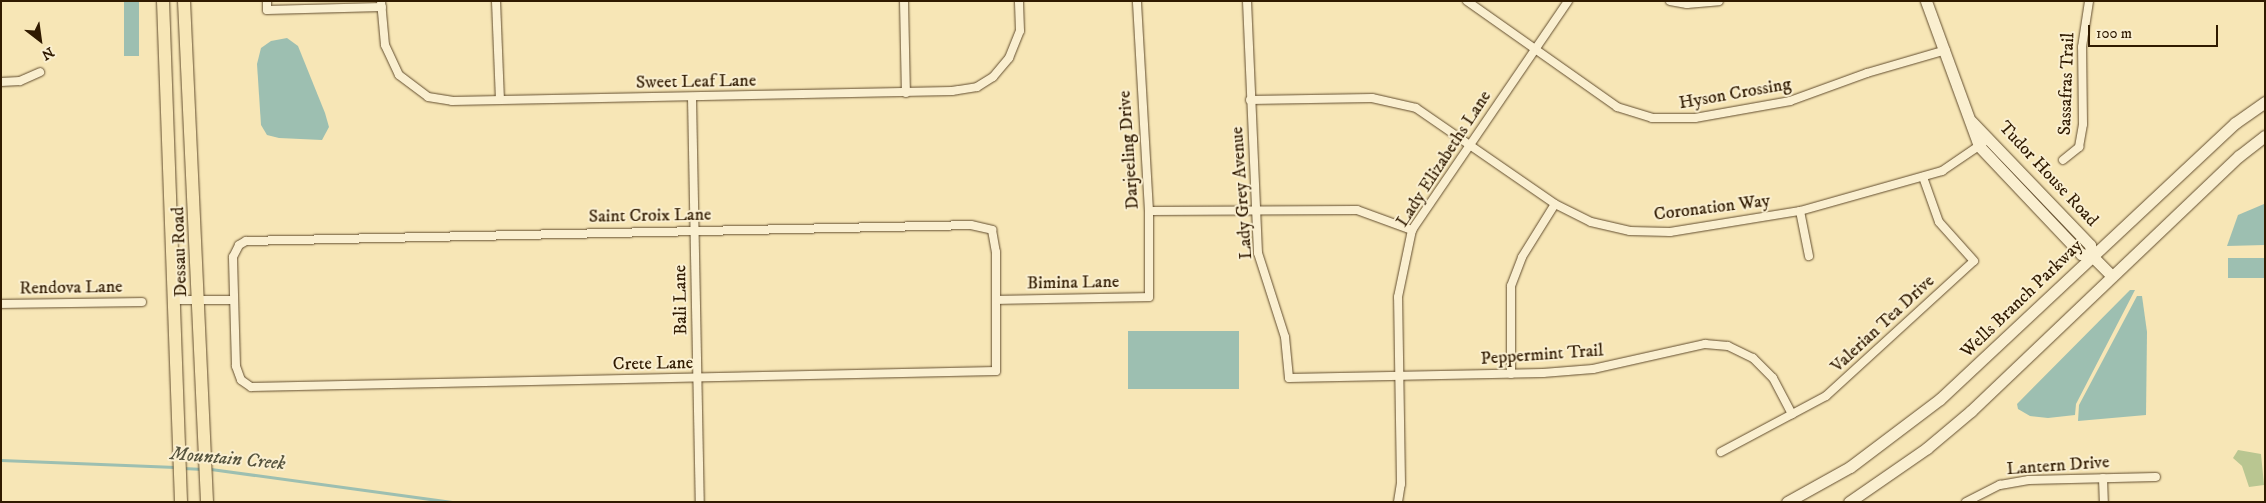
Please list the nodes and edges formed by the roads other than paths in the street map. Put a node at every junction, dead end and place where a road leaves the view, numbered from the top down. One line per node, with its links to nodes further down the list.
1 (163, 1): 42 (main road, Dessau Road)
2 (184, 1): 43 (main road, Dessau Road)
3 (266, 1): 15 (street)
4 (496, 1): 22 (street)
5 (904, 1): 20 (street)
6 (1019, 1): 20 (street, Sweet Leaf Lane)
7 (1137, 1): 34 (street, Darjeeling Drive)
8 (1247, 1): 23 (street, Lady Grey Avenue)
9 (1467, 1): 17 (street, Hyson Crossing)
10 (1568, 1): 17 (street, Lady Elizabeths Lane)
11 (1670, 1): 12 (street)
12 (1718, 1)
13 (1926, 1): 16 (main road, Tudor House Road)
14 (2089, 1): 30 (street, Sassafras Trail)
15 (382, 4): 22 (street, Sweet Leaf Lane)
16 (1946, 50): 17 (street, Hyson Crossing); 25 (main road, Tudor House Road)
17 (1534, 51): 28 (street, Lady Elizabeths Lane)
18 (40, 72): 19 (street)
19 (1, 82)
20 (906, 93): 21 (street, Sweet Leaf Lane)
21 (692, 98): 22 (street, Sweet Leaf Lane); 37 (street, Bali Lane)
22 (500, 99)
23 (1250, 100): 28 (street, Coronation Way); 33 (street, Lady Grey Avenue)
24 (2265, 102): 39 (main road, Wells Branch Parkway)
25 (1971, 121): 27 (main road, Tudor House Road); 29 (main road, Tudor House Road)
26 (2265, 136): 40 (main road)
27 (1989, 138): 29 (street, Coronation Way); 39 (main road, Tudor House Road)
28 (1470, 142): 32 (street, Coronation Way); 36 (street, Lady Elizabeths Lane)
29 (1979, 146): 31 (street, Coronation Way); 39 (main road, Tudor House Road)
30 (2063, 160)
31 (1923, 177): 35 (street, Coronation Way); 52 (street, Valerian Tea Drive)
32 (1556, 204): 35 (street, Coronation Way); 48 (street)
33 (1258, 210): 34 (street); 36 (street); 51 (street, Lady Grey Avenue)
34 (1149, 211): 41 (street, Darjeeling Drive)
35 (1800, 211): 38 (street)
36 (1412, 230): 49 (street, Lady Elizabeths Lane)
37 (694, 231): 44 (street, Saint Croix Lane); 45 (street, Saint Croix Lane); 50 (street, Bali Lane)
38 (1809, 256)
39 (2092, 256): 40 (main road, Tudor House Road); 60 (main road, Wells Branch Parkway)
40 (2112, 276): 61 (main road)
41 (1149, 297): 45 (street, Bimina Lane)
42 (174, 300): 43 (street); 56 (main road, Dessau Road)
43 (199, 300): 44 (street); 57 (main road, Dessau Road)
44 (234, 300): 50 (street, Crete Lane)
45 (997, 300): 50 (street, Crete Lane)
46 (142, 302): 47 (street, Rendova Lane)
47 (1, 304)
48 (1511, 374): 49 (street, Peppermint Trail); 52 (street, Peppermint Trail)
49 (1398, 375): 51 (street, Peppermint Trail); 59 (street, Lady Elizabeths Lane)
50 (698, 378): 58 (street, Bali Lane)
51 (1289, 378)
52 (1792, 414): 53 (street, Valerian Tea Drive)
53 (1721, 452)
54 (2156, 477): 55 (street, Lantern Drive)
55 (2104, 478): 62 (street, Lantern Drive); 63 (street)
56 (181, 497)
57 (207, 502)
58 (700, 502)
59 (1398, 502)
60 (1787, 502)
61 (1848, 502)
62 (1966, 502)
63 (2104, 502)

